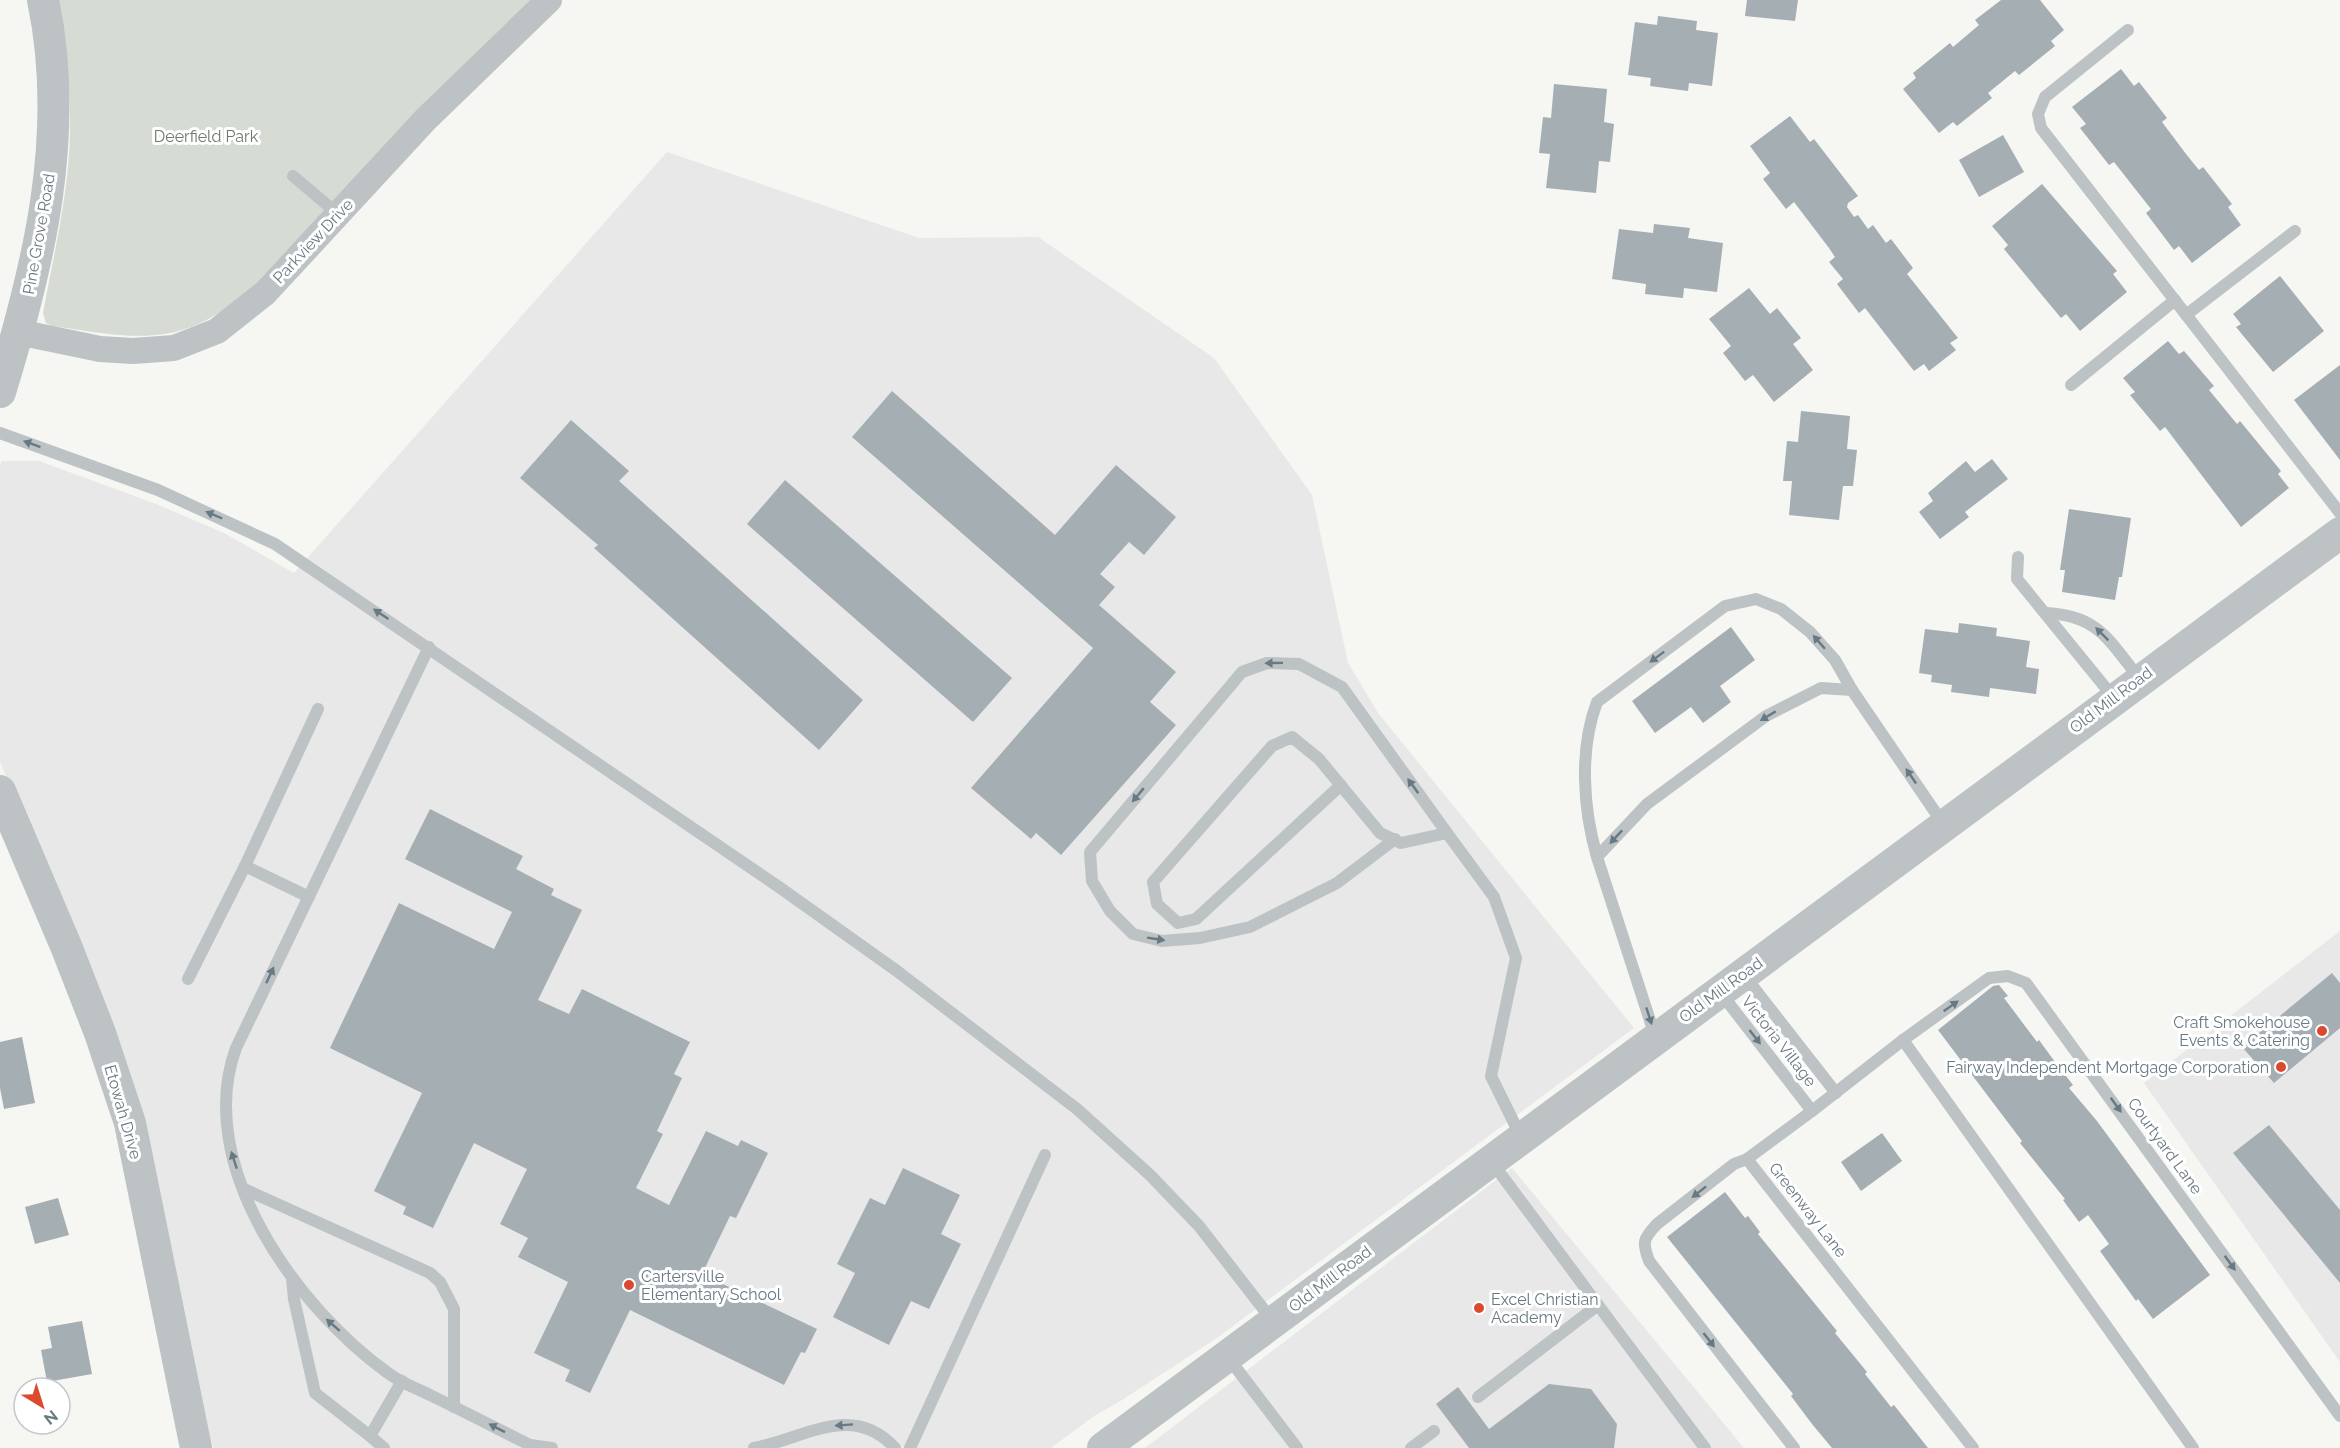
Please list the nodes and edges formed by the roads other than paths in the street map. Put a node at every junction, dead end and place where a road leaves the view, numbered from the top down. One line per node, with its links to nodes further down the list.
1 (43, 0): 9 (street, Pine Grove Road)
2 (549, 0): 5 (street, Parkview Drive)
3 (2128, 30): 7 (lane)
4 (292, 176): 5 (lane)
5 (338, 214): 9 (street, Parkview Drive)
6 (2295, 231): 8 (lane)
7 (2175, 300): 8 (lane); 10 (lane)
8 (2186, 315): 13 (lane)
9 (18, 332): 11 (street, Pine Grove Road)
10 (2071, 385)
11 (0, 392)
12 (0, 433): 17 (lane, one-way to 12)
13 (2340, 513)
14 (2340, 533): 18 (street, Old Mill Road)
15 (2018, 557): 16 (lane)
16 (2045, 613): 18 (lane, one-way to 16); 20 (lane)
17 (429, 647): 29 (lane); 43 (lane)
18 (2140, 679): 20 (street, Old Mill Road)
19 (1852, 690): 24 (lane, one-way to 19); 27 (lane, one-way to 27); 27 (lane, one-way to 27)
20 (2114, 698): 24 (street, Old Mill Road)
21 (318, 709): 28 (lane)
22 (1341, 785): 22 (lane); 26 (lane)
23 (0, 791): 51 (street, Etowah Drive)
24 (1944, 825): 31 (street, Old Mill Road)
25 (1447, 833): 26 (lane); 26 (lane, one-way to 26); 36 (lane)
26 (1395, 839)
27 (1597, 857): 32 (lane, one-way to 32)
28 (244, 866): 29 (lane); 30 (lane)
29 (309, 897): 40 (lane, one-way to 29)
30 (188, 979)
31 (1731, 982): 32 (street, Old Mill Road); 34 (lane, Victoria Village); 35 (lane, Victoria Village, one-way to 35)
32 (1656, 1038): 36 (street, Old Mill Road)
33 (1903, 1040): 34 (lane, Courtyard Lane); 48 (lane, Courtyard Lane, one-way to 48); 63 (lane)
34 (1836, 1093): 35 (lane, Courtyard Lane)
35 (1812, 1111): 38 (lane, Courtyard Lane)
36 (1521, 1138): 39 (street, Old Mill Road)
37 (1045, 1155): 56 (lane)
38 (1747, 1159): 61 (lane, Greenway Lane, one-way to 61); 62 (lane, Greenway Lane)
39 (1491, 1161): 42 (lane); 43 (street, Old Mill Road)
40 (244, 1189): 41 (lane); 47 (lane)
41 (292, 1277): 45 (lane, one-way to 41); 50 (lane)
42 (1598, 1305): 46 (lane); 60 (lane)
43 (1273, 1321): 44 (street, Old Mill Road)
44 (1227, 1356): 57 (street, Old Mill Road); 58 (lane)
45 (402, 1381): 47 (lane); 50 (lane)
46 (1478, 1397)
47 (454, 1407): 53 (lane, one-way to 47)
48 (2340, 1416)
49 (1434, 1431): 59 (lane)
50 (370, 1436): 52 (lane)
51 (196, 1448)
52 (384, 1448)
53 (552, 1448)
54 (754, 1448): 55 (lane, one-way to 54)
55 (895, 1448)
56 (910, 1448)
57 (1102, 1448)
58 (1297, 1448)
59 (1411, 1448)
60 (1705, 1448)
61 (1794, 1448)
62 (1973, 1448)
63 (2193, 1448)

